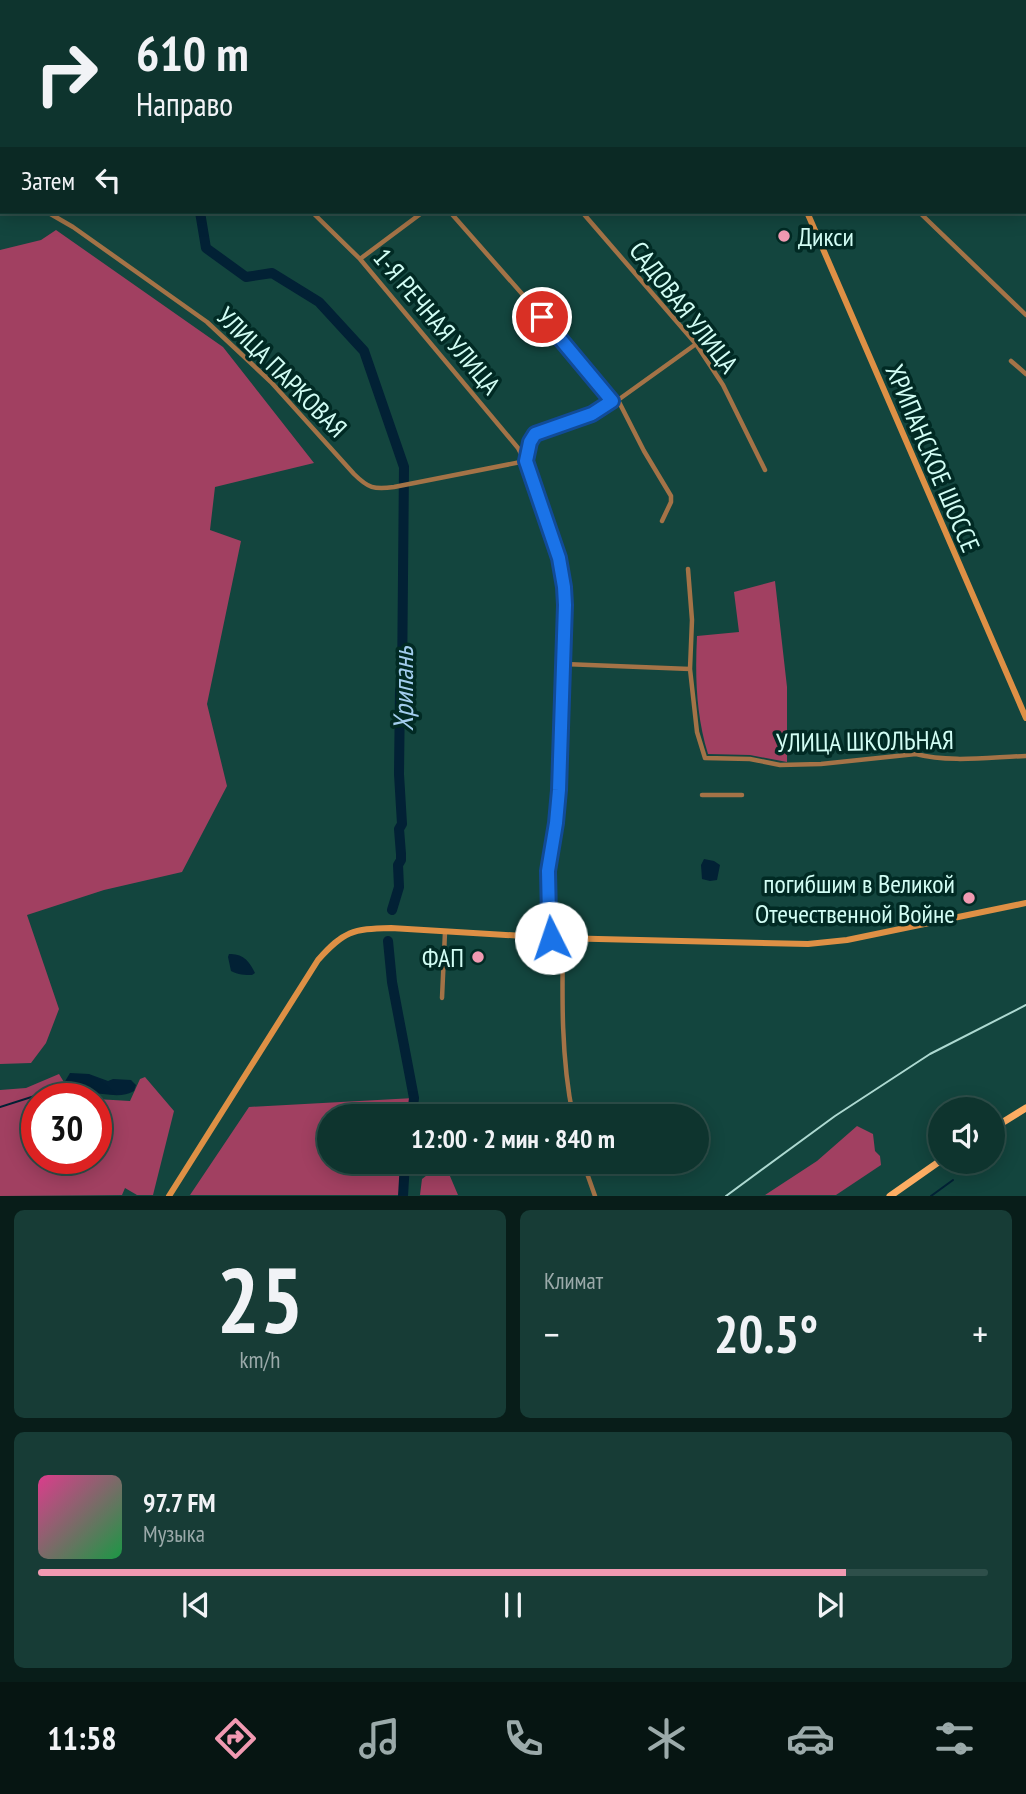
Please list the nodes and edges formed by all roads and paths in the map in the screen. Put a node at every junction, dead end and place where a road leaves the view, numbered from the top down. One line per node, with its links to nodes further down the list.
1 (50, 214): 14 (street, УЛИЦА ПАРКОВАЯ)
2 (314, 214): 8 (street, 1-Я РЕЧНАЯ УЛИЦА)
3 (421, 214): 8 (street)
4 (452, 214): 13 (street)
5 (584, 214): 10 (street, САДОВАЯ УЛИЦА)
6 (808, 214): 20 (main road, ХРИПАНСКОЕ ШОССЕ)
7 (921, 214): 9 (street)
8 (360, 259): 14 (street, 1-Я РЕЧНАЯ УЛИЦА)
9 (1026, 315)
10 (696, 344): 13 (street); 15 (street, САДОВАЯ УЛИЦА)
11 (1011, 361): 12 (street)
12 (1026, 374)
13 (615, 401): 14 (street); 16 (street)
14 (526, 461): 18 (street, 1-Я РЕЧНАЯ УЛИЦА)
15 (765, 470)
16 (662, 521)
17 (688, 569): 19 (street)
18 (564, 664): 19 (street); 26 (street, 1-Я РЕЧНАЯ УЛИЦА)
19 (690, 669): 21 (street, УЛИЦА ШКОЛЬНАЯ)
20 (1026, 718)
21 (1026, 756)
22 (702, 795): 23 (street)
23 (742, 795)
24 (1026, 903): 27 (main road)
25 (445, 932): 26 (main road); 28 (street); 34 (main road)
26 (551, 938): 27 (main road)
27 (563, 938): 29 (street)
28 (442, 998)
29 (571, 1104)
30 (1026, 1108): 31 (main road)
31 (1005, 1121)
32 (928, 1169): 36 (main road)
33 (587, 1174): 35 (street)
34 (169, 1195)
35 (595, 1195)
36 (890, 1195)

